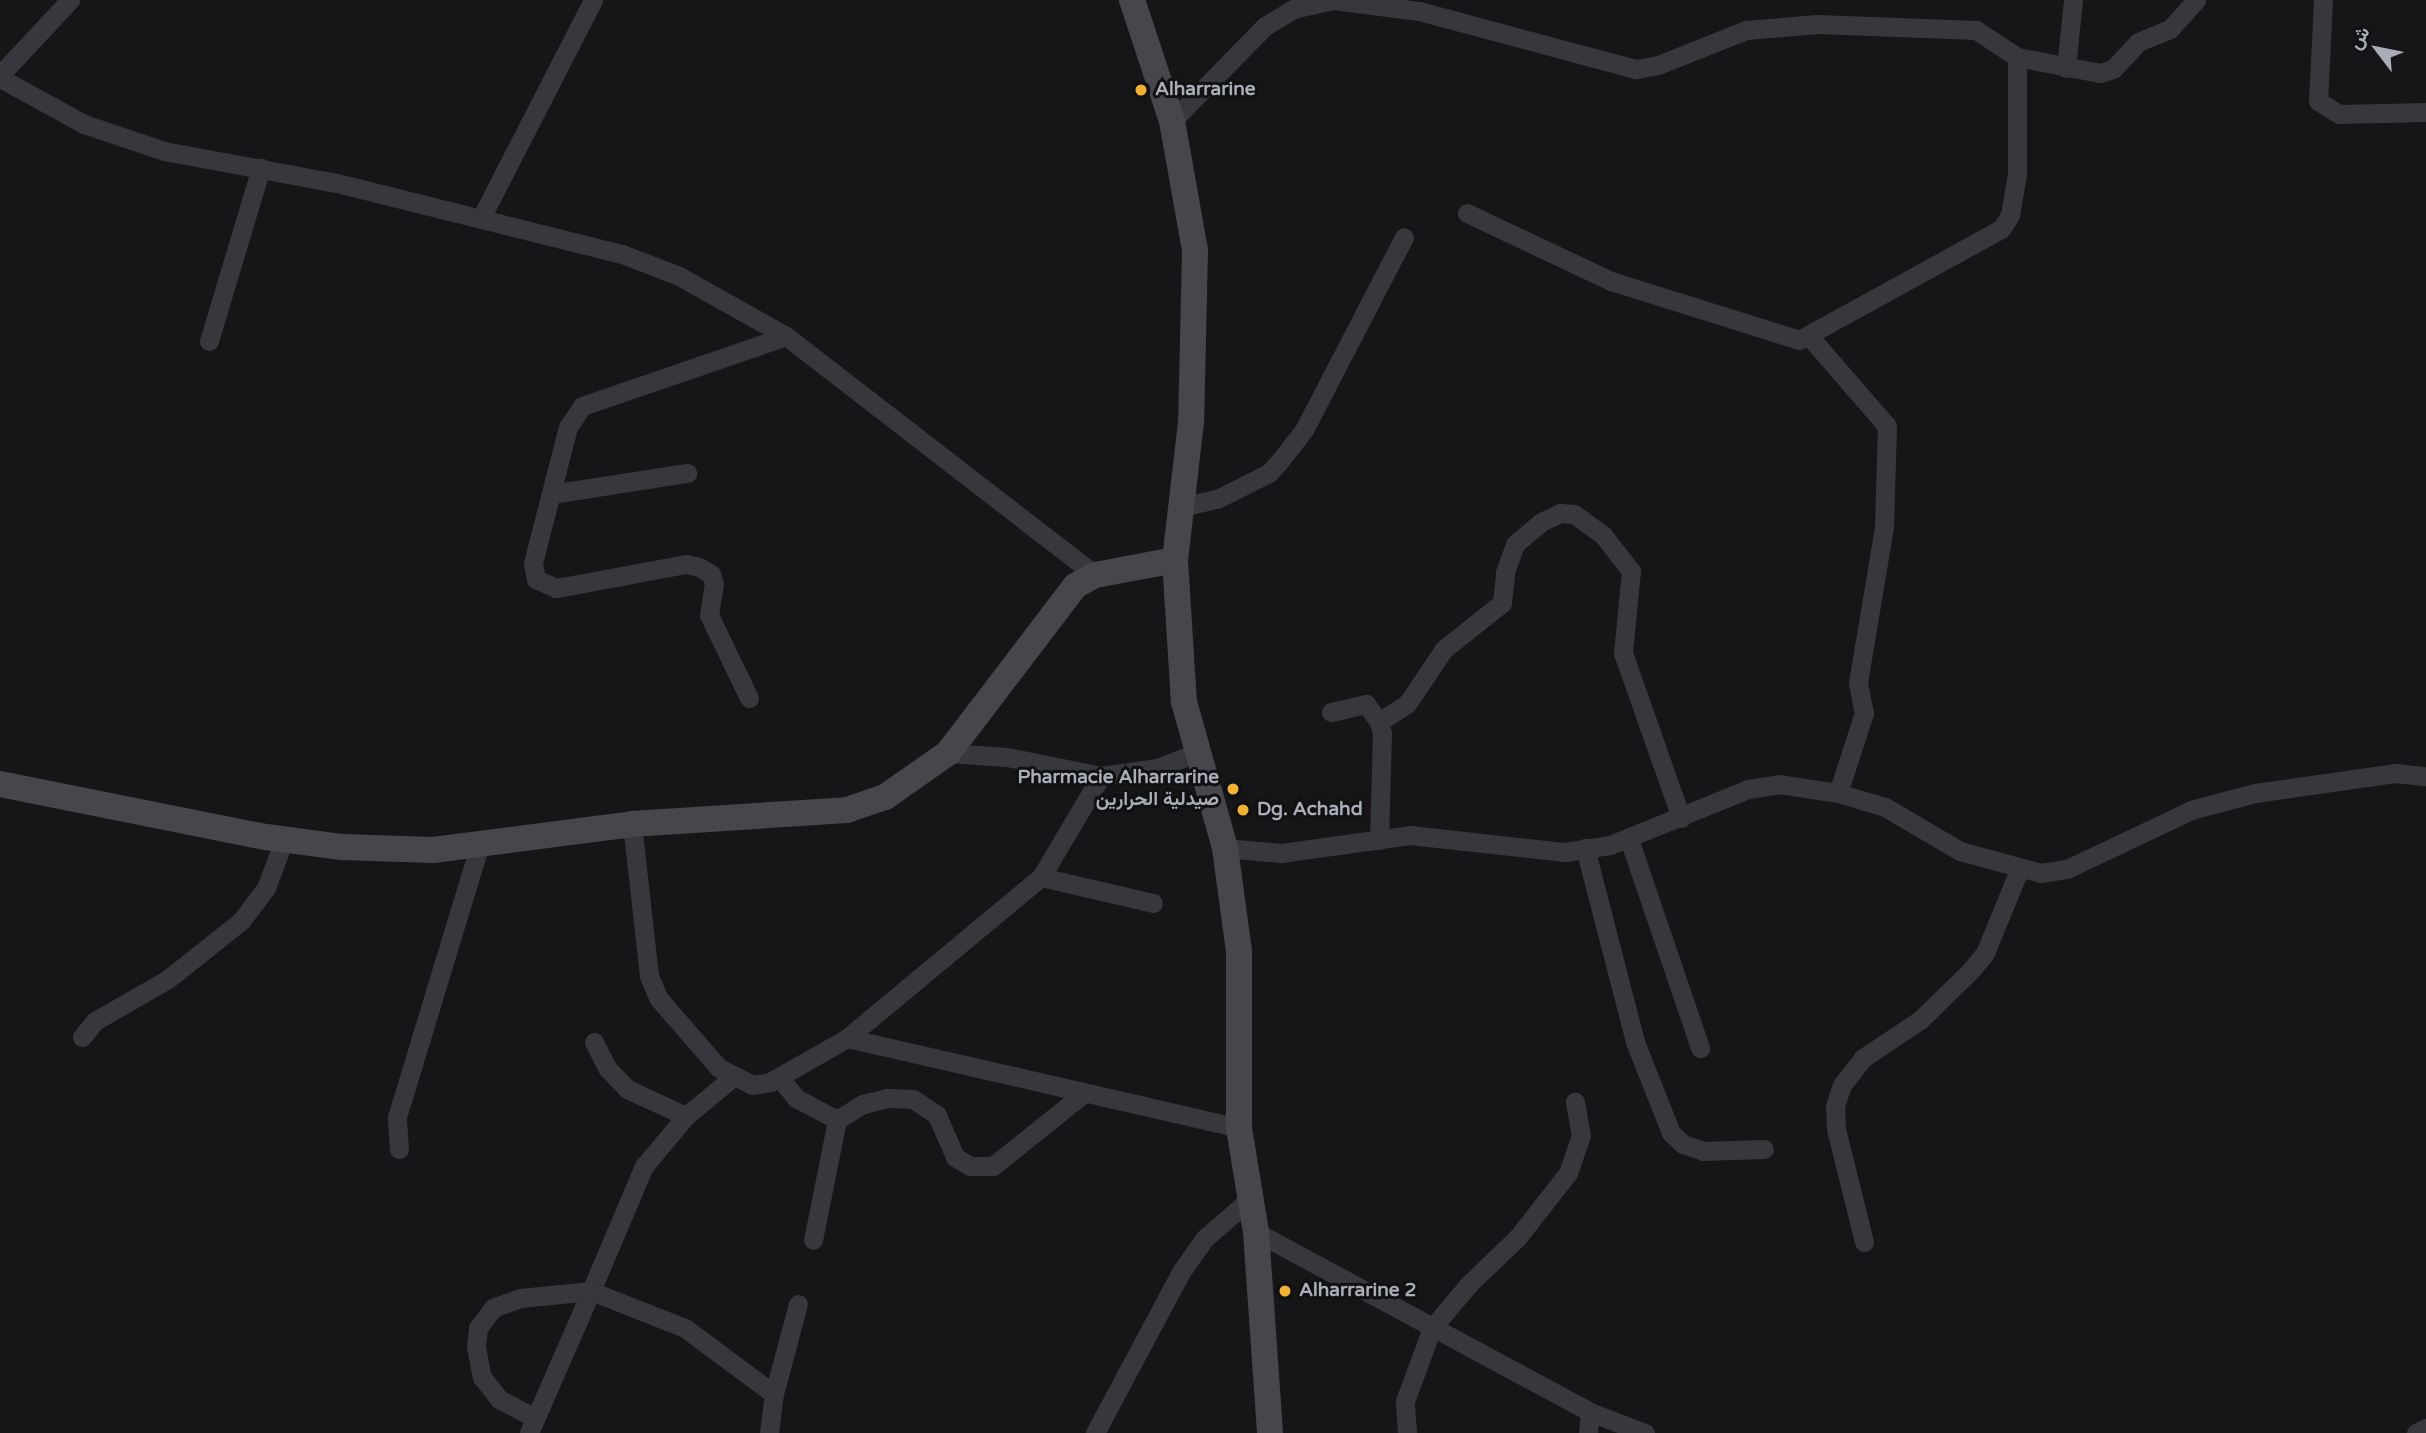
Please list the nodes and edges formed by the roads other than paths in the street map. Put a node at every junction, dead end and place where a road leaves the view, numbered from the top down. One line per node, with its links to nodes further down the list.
1 (71, 0): 9 (street)
2 (593, 0): 14 (street)
3 (1132, 0): 11 (street)
4 (2073, 0): 8 (street)
5 (2196, 0): 8 (street)
6 (2323, 0): 10 (street)
7 (2017, 57): 8 (street); 11 (street); 17 (street)
8 (2066, 68)
9 (0, 77): 12 (street)
10 (2426, 113)
11 (1172, 121): 21 (street)
12 (261, 168): 14 (street); 18 (street)
13 (1467, 214): 17 (street)
14 (481, 218): 16 (street)
15 (1404, 237): 21 (street)
16 (786, 336): 20 (street); 23 (street)
17 (1810, 336): 32 (street)
18 (209, 341)
19 (687, 473): 20 (street)
20 (551, 494): 24 (street)
21 (1181, 507): 22 (street)
22 (1175, 560): 23 (street); 28 (street)
23 (1095, 575): 27 (street)
24 (749, 698)
25 (1331, 712): 26 (street)
26 (1379, 722): 33 (street); 37 (street)
27 (948, 753): 29 (street); 34 (street)
28 (1196, 753): 29 (street); 39 (street)
29 (1101, 776): 42 (street)
30 (2426, 776): 41 (street)
31 (0, 784): 35 (street)
32 (1838, 793): 33 (street); 41 (street)
33 (1681, 818): 36 (street)
34 (632, 824): 38 (street); 48 (street)
35 (284, 839): 38 (street); 44 (street)
36 (1629, 839): 40 (street); 47 (street)
37 (1379, 840): 39 (street); 40 (street)
38 (480, 844): 55 (street)
39 (1224, 848): 54 (street)
40 (1585, 848): 56 (street)
41 (2019, 870): 60 (street)
42 (1041, 877): 43 (street); 45 (street)
43 (1153, 903)
44 (82, 1037)
45 (847, 1038): 49 (street); 50 (street)
46 (594, 1042): 52 (street)
47 (1700, 1048)
48 (733, 1077): 49 (street); 52 (street)
49 (779, 1077): 53 (street)
50 (1084, 1093): 53 (street); 54 (street)
51 (1575, 1102): 63 (street)
52 (686, 1116): 61 (street)
53 (837, 1120): 59 (street)
54 (1239, 1128): 57 (street)
55 (399, 1149)
56 (1764, 1149)
57 (1250, 1199): 58 (street); 69 (street)
58 (1256, 1232): 63 (street); 70 (street)
59 (813, 1240)
60 (1864, 1242)
61 (591, 1292): 64 (street); 66 (street); 66 (street)
62 (798, 1304): 64 (street)
63 (1432, 1328): 65 (street); 71 (street)
64 (774, 1394): 68 (street)
65 (1590, 1412): 72 (street); 73 (street)
66 (531, 1426)
67 (2426, 1429): 74 (street)
68 (769, 1433)
69 (1095, 1433)
70 (1270, 1433)
71 (1407, 1433)
72 (1588, 1433)
73 (1645, 1433)
74 (2416, 1433)

